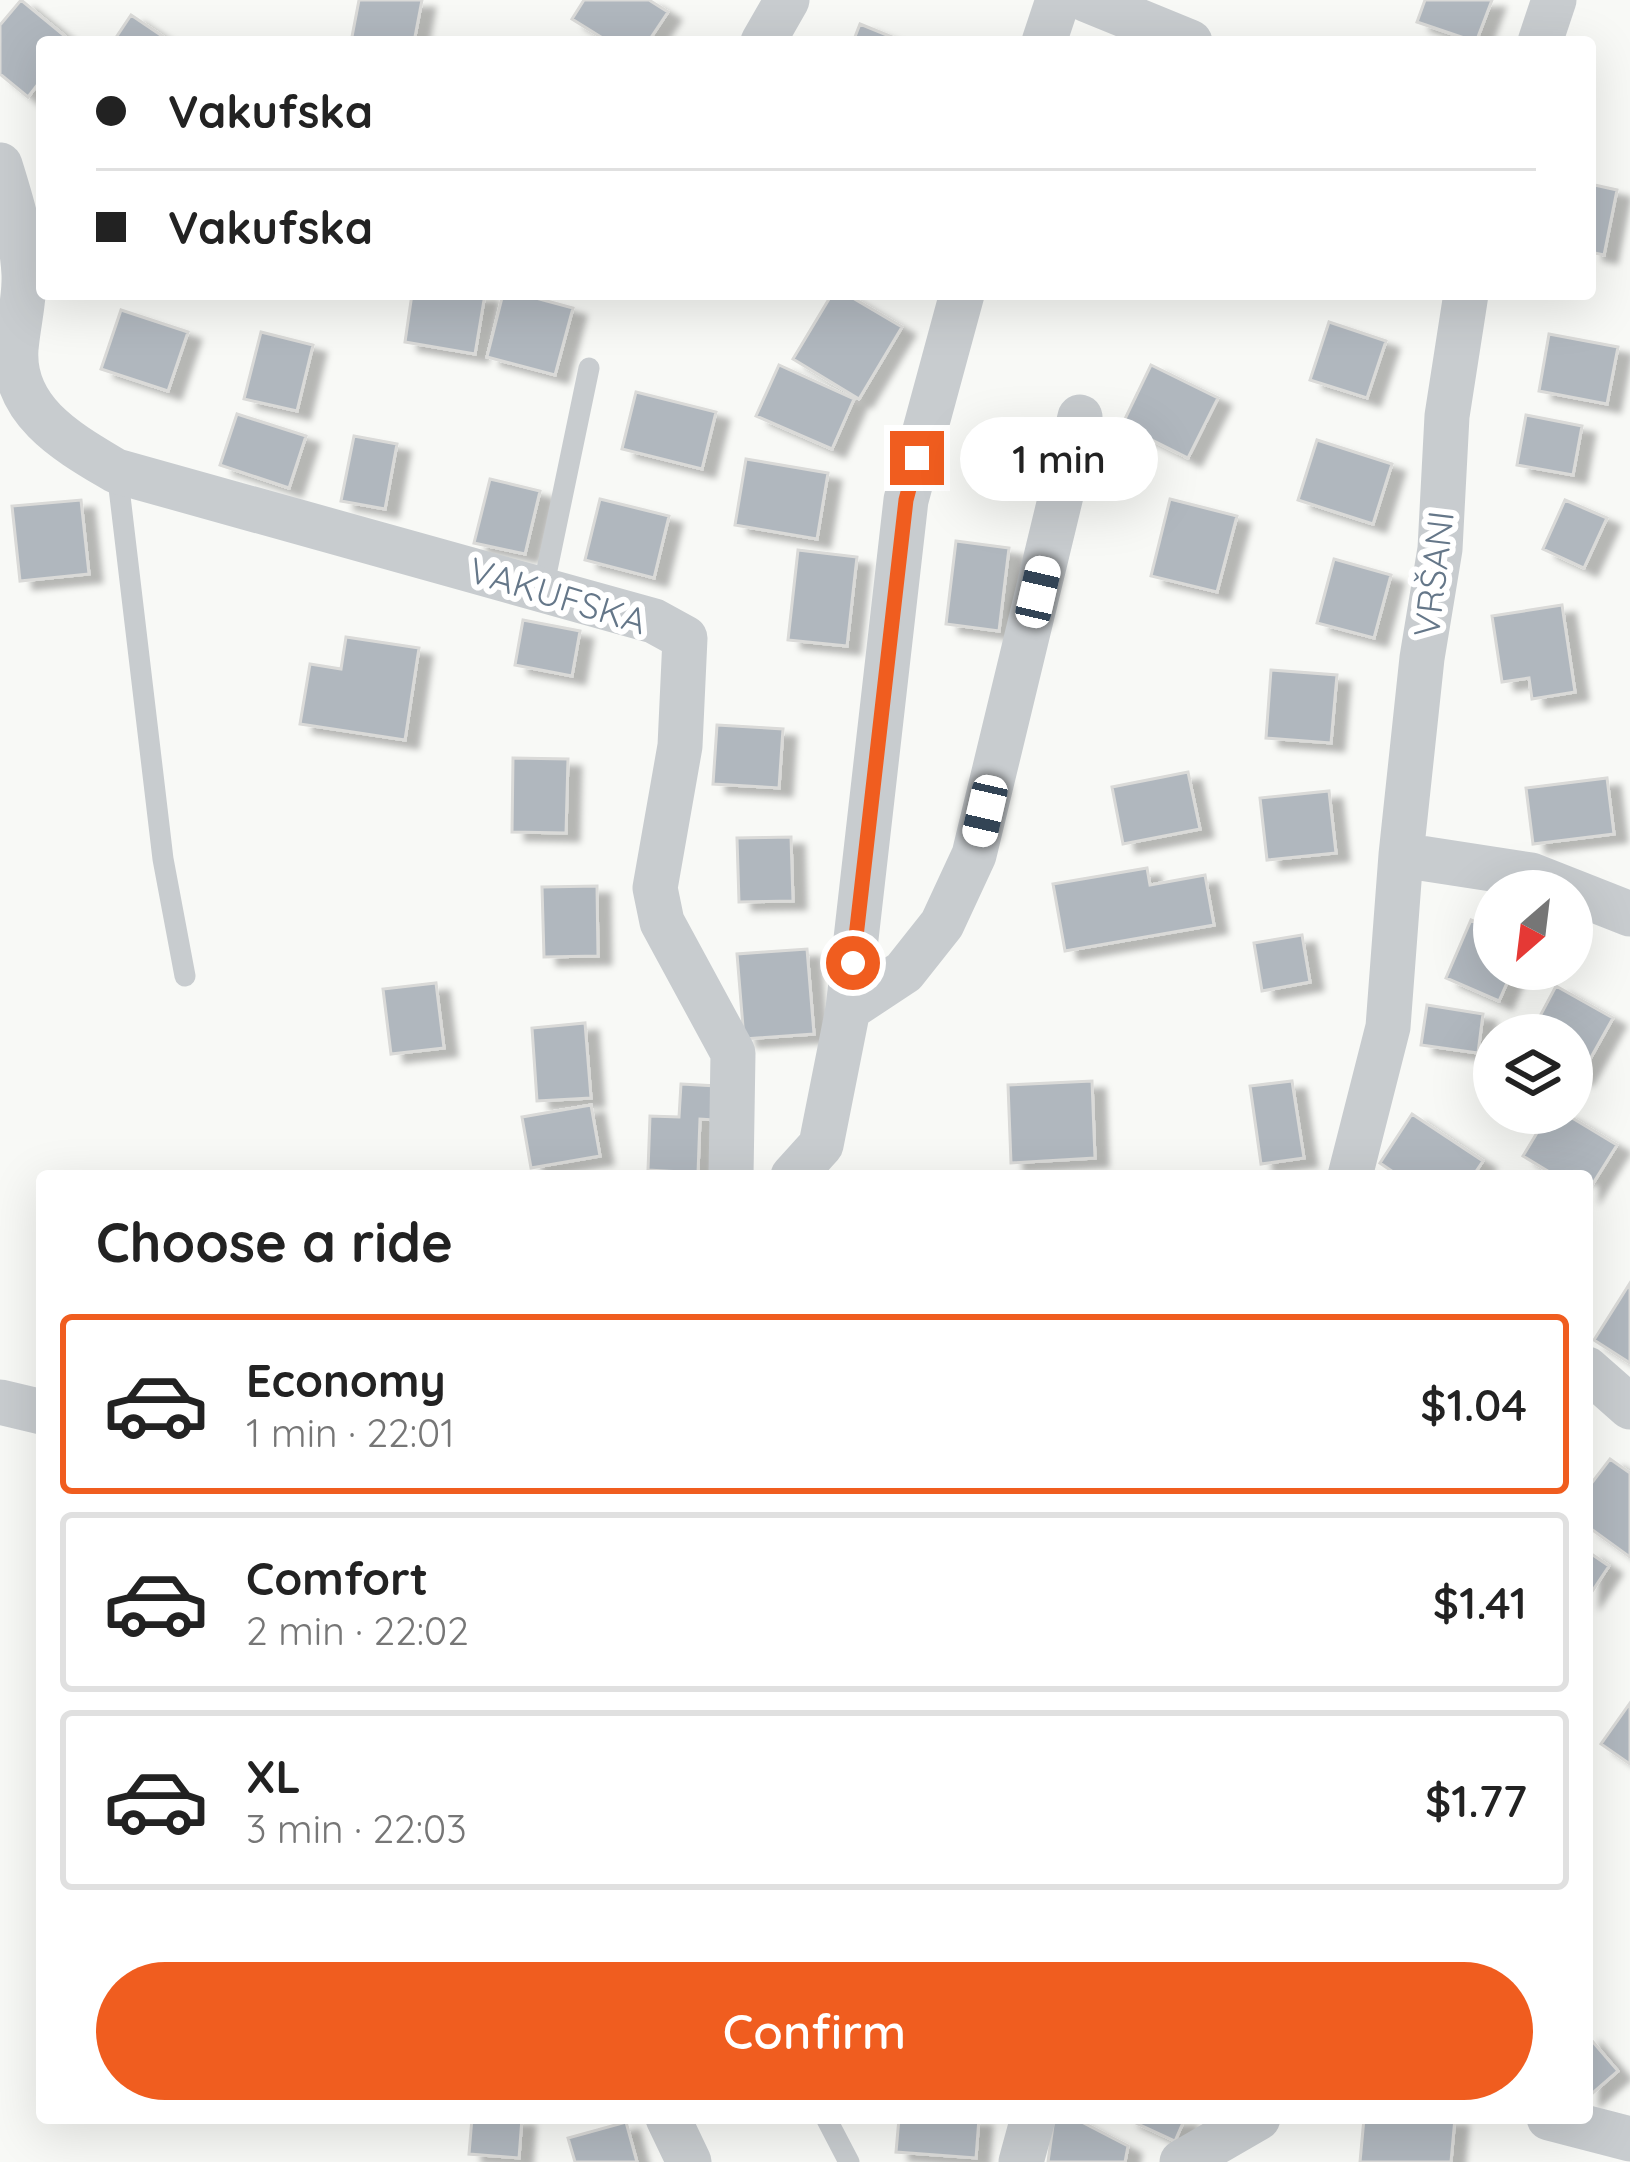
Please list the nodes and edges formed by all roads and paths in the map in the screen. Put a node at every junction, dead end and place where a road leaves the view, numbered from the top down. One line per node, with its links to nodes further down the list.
1 (787, 0): 5 (street)
2 (1058, 0): 6 (street)
3 (1087, 0): 7 (street)
4 (1554, 0): 8 (street)
5 (767, 36)
6 (1046, 36)
7 (1175, 36)
8 (1542, 36)
9 (0, 165): 12 (street, VAKUFSKA)
10 (960, 300): 20 (street)
11 (1465, 300): 17 (street, VRŠANI)
12 (8, 352): 15 (street, VAKUFSKA)
13 (589, 368): 16 (lane)
14 (1080, 417): 20 (street)
15 (116, 471): 16 (street, VAKUFSKA); 19 (lane)
16 (543, 589): 21 (street, VAKUFSKA)
17 (1401, 855): 18 (street); 23 (street, VRŠANI)
18 (1630, 914)
19 (185, 976)
20 (848, 1009): 22 (street)
21 (731, 1170)
22 (798, 1170)
23 (1352, 1170)
24 (1593, 1374): 26 (street)
25 (0, 1402): 27 (street)
26 (1630, 1407)
27 (36, 1411)
28 (671, 2124): 34 (street)
29 (829, 2124): 35 (lane)
30 (1031, 2124): 36 (street)
31 (1248, 2124): 37 (street)
32 (1572, 2124): 33 (street)
33 (1630, 2139)
34 (689, 2162)
35 (849, 2162)
36 (1021, 2162)
37 (1182, 2162)

